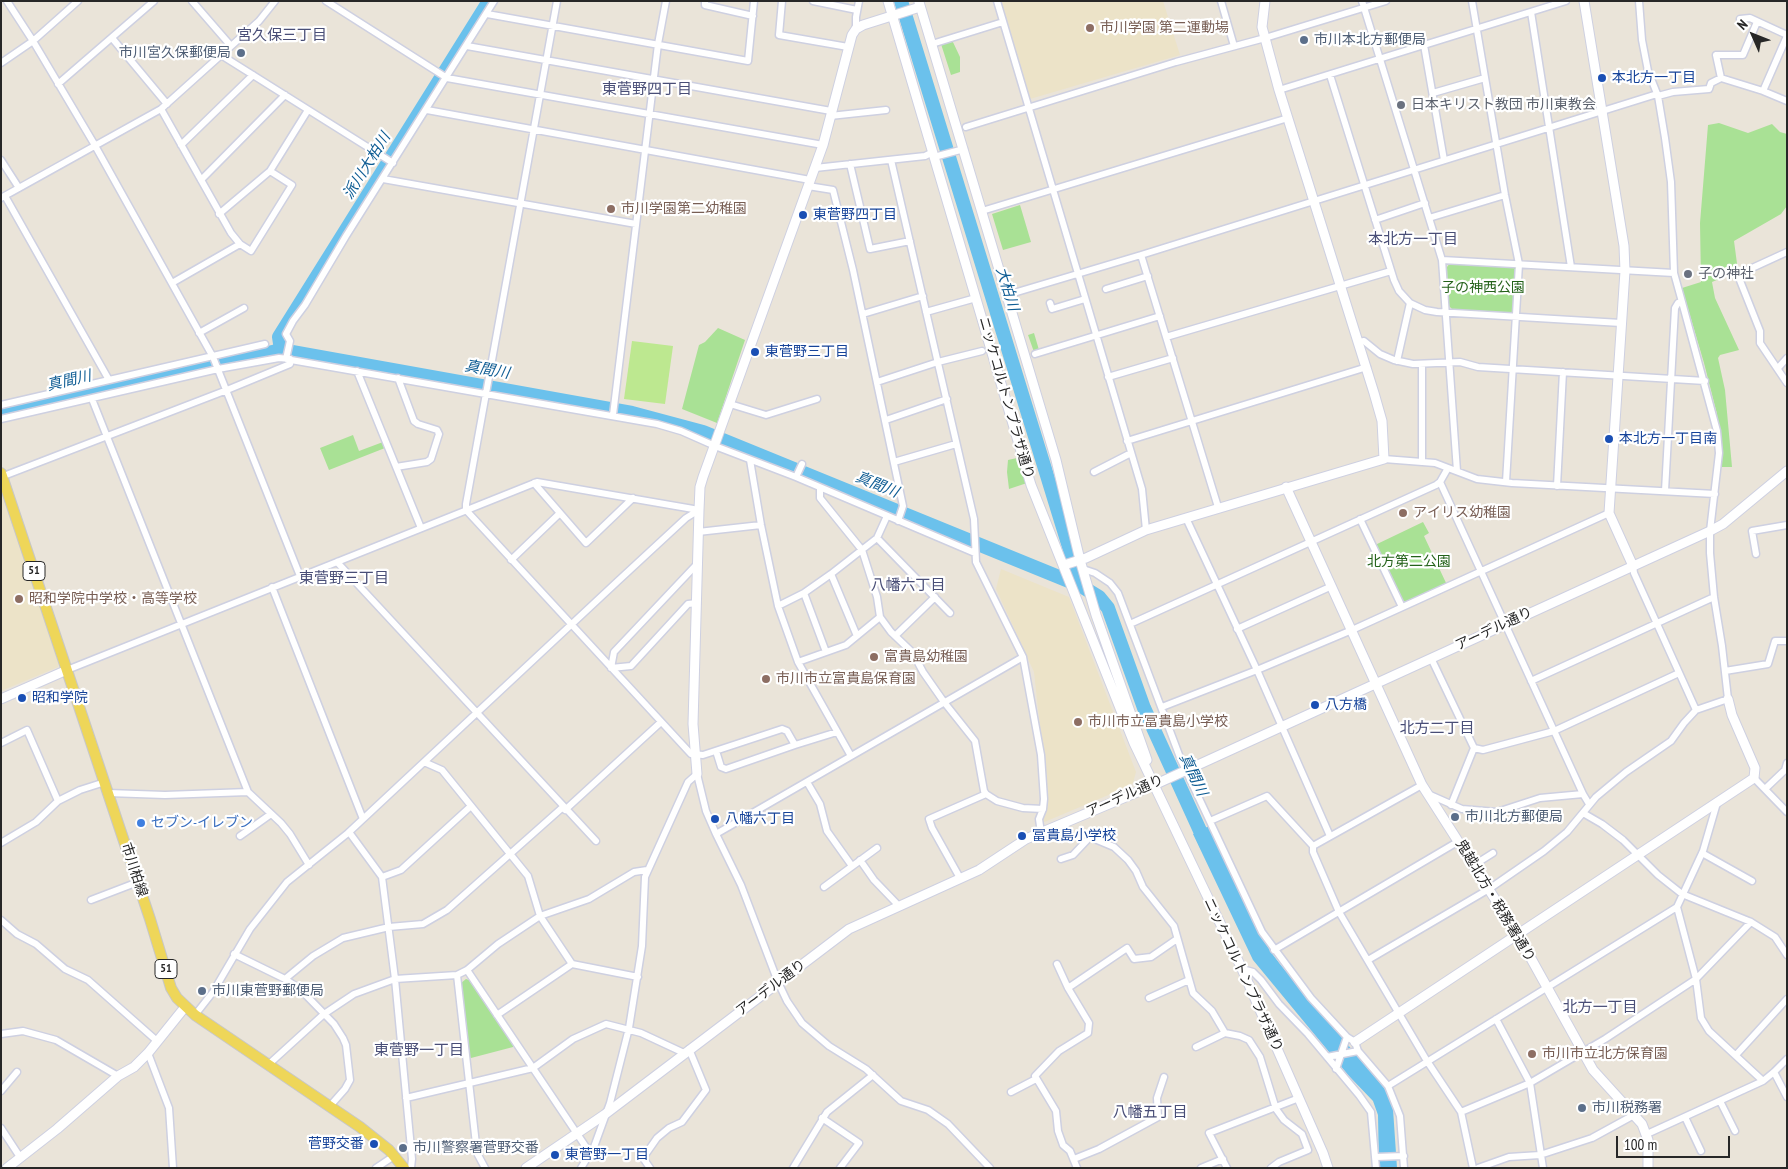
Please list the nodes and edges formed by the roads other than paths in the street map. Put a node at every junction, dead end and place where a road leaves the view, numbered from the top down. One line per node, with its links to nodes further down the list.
1 (7, 1): 40 (street)
2 (78, 1): 40 (street)
3 (154, 1): 38 (street)
4 (192, 1): 44 (street)
5 (275, 1): 44 (street)
6 (326, 1): 54 (street)
7 (494, 1): 28 (street)
8 (557, 1): 34 (street)
9 (666, 1): 41 (street)
10 (705, 1): 30 (street)
11 (754, 1): 30 (street)
12 (782, 1): 47 (street)
13 (813, 1): 26 (street)
14 (859, 1): 26 (street)
15 (888, 1): 29 (street, ニッケコルトンプラザ通り)
16 (997, 1): 32 (street)
17 (1221, 1): 46 (street)
18 (1265, 1): 39 (street)
19 (1386, 1): 24 (street)
20 (1472, 1): 36 (street)
21 (1566, 1): 27 (street)
22 (1584, 1): 72 (street)
23 (1639, 1): 64 (street)
24 (1363, 5): 39 (street); 49 (street)
25 (918, 6): 29 (street); 42 (street, ニッケコルトンプラザ通り)
26 (857, 10): 35 (street)
27 (1531, 12): 36 (street); 77 (street)
28 (487, 14): 34 (street); 45 (street)
29 (896, 15): 35 (street); 85 (street, ニッケコルトンプラザ通り)
30 (753, 16): 41 (street)
31 (1740, 18): 33 (street)
32 (1003, 22): 42 (street); 67 (street)
33 (1757, 22): 37 (street); 56 (street)
34 (553, 26): 41 (street); 50 (street)
35 (856, 29): 47 (street)
36 (1476, 30): 43 (street); 55 (street)
37 (1787, 36): 60 (street)
38 (112, 38): 58 (street); 66 (street)
39 (1265, 38): 46 (street); 59 (street)
40 (33, 41): 51 (street); 58 (street)
41 (658, 44): 57 (street)
42 (932, 44): 84 (street, ニッケコルトンプラザ通り)
43 (1424, 45): 49 (street); 61 (street)
44 (231, 46): 48 (street)
45 (467, 46): 50 (street); 54 (street)
46 (1234, 46): 67 (street)
47 (848, 47): 73 (street)
48 (221, 54): 52 (street); 66 (street)
49 (1381, 59): 53 (street); 92 (street)
50 (547, 60): 57 (street); 62 (street)
51 (1, 63)
52 (254, 75): 63 (street); 80 (street)
53 (1330, 75): 59 (street); 97 (street)
54 (447, 78): 62 (street); 70 (street)
55 (1485, 78): 61 (street); 79 (street)
56 (1721, 78): 60 (street); 64 (street)
57 (653, 79): 73 (street); 74 (street)
58 (58, 84): 82 (street)
59 (1279, 90): 75 (street)
60 (1764, 91): 65 (street)
61 (1433, 93): 88 (street)
62 (540, 94): 74 (street); 78 (street)
63 (285, 95): 69 (street); 95 (street)
64 (1657, 95): 72 (street); 119 (street)
65 (1787, 102)
66 (167, 104): 68 (street)
67 (1029, 108): 76 (street); 99 (street)
68 (161, 109): 80 (street); 82 (street)
69 (308, 110): 89 (street); 93 (street)
70 (427, 110): 78 (street); 89 (street)
71 (886, 110): 73 (street)
72 (1602, 110): 77 (street); 118 (street)
73 (831, 113): 81 (street)
74 (650, 114): 81 (street); 83 (street)
75 (1288, 118): 99 (street); 102 (street)
76 (966, 127)
77 (1549, 127): 79 (street); 116 (street)
78 (534, 129): 83 (street); 104 (street)
79 (1496, 144): 88 (street); 100 (street)
80 (181, 145): 95 (street)
81 (823, 145): 91 (street)
82 (95, 147): 98 (street); 122 (street)
83 (646, 149): 96 (street); 109 (street)
84 (964, 149): 85 (street); 105 (street, ニッケコルトンプラザ通り)
85 (934, 155): 87 (street); 127 (street, ニッケコルトンプラザ通り)
86 (1, 160): 98 (street)
87 (891, 160): 90 (street); 110 (street)
88 (1444, 160): 92 (street)
89 (393, 164): 94 (street)
90 (850, 164): 91 (street); 110 (street)
91 (815, 168): 96 (street)
92 (1415, 169): 97 (street); 103 (street)
93 (270, 171): 106 (street); 111 (street)
94 (383, 179): 104 (street); 147 (street)
95 (201, 180): 106 (street)
96 (809, 183): 135 (street); 173 (street)
97 (1365, 185): 102 (street); 108 (street)
98 (19, 188): 101 (street)
99 (1053, 189): 105 (street); 120 (street)
100 (1505, 195): 107 (street); 115 (street)
101 (3, 197): 164 (street)
102 (1315, 201): 113 (street); 123 (street)
103 (1425, 203): 107 (street); 108 (street)
104 (521, 204): 109 (street); 169 (street)
105 (982, 211): 229 (street, ニッケコルトンプラザ通り)
106 (220, 214): 111 (street)
107 (1429, 218): 114 (street)
108 (1375, 220): 117 (street)
109 (636, 224): 175 (street)
110 (910, 240): 126 (street)
111 (240, 244): 122 (street)
112 (1787, 252): 155 (street)
113 (1142, 255): 120 (street); 121 (street)
114 (1442, 260): 115 (street); 134 (street)
115 (1519, 264): 116 (street); 137 (street)
116 (1572, 267): 118 (street)
117 (1391, 271): 123 (street); 129 (street)
118 (1624, 271): 119 (street); 138 (street)
119 (1674, 273): 130 (street)
120 (1078, 275): 125 (street); 128 (street)
121 (1148, 276): 124 (street); 136 (street)
122 (172, 283): 139 (street)
123 (1342, 286): 141 (street); 142 (street)
124 (1106, 289)
125 (1017, 292)
126 (923, 296): 133 (street); 135 (street)
127 (976, 298): 133 (street); 231 (street, ニッケコルトンプラザ通り)
128 (1085, 299): 131 (street); 140 (street)
129 (1410, 302): 134 (street); 150 (street)
130 (1682, 302): 163 (street); 165 (street)
131 (1050, 303)
132 (244, 308): 139 (street)
133 (926, 312): 151 (street)
134 (1445, 312): 137 (street); 152 (street)
135 (863, 314): 166 (street)
136 (1160, 316): 140 (street); 141 (street)
137 (1516, 316): 138 (street); 157 (street)
138 (1621, 323): 160 (street)
139 (199, 333): 146 (street)
140 (1095, 336): 145 (street); 161 (street)
141 (1166, 337): 148 (street)
142 (1359, 342): 150 (street); 154 (street)
143 (265, 344): 146 (street)
144 (982, 351): 151 (street)
145 (1035, 354)
146 (213, 357): 156 (street); 164 (street)
147 (288, 358): 156 (street); 158 (street); 168 (street)
148 (1172, 358): 161 (street); 178 (street)
149 (1787, 358): 155 (street)
150 (1397, 361): 153 (street)
151 (938, 362): 166 (street); 172 (street)
152 (1448, 363): 153 (street); 157 (street); 191 (street)
153 (1422, 364): 187 (street)
154 (1366, 367): 178 (street); 184 (street)
155 (1778, 368): 167 (street)
156 (218, 369): 168 (street); 170 (street)
157 (1512, 369): 159 (street); 197 (street)
158 (358, 371): 162 (street); 189 (street)
159 (1563, 372): 160 (street); 199 (street)
160 (1618, 376): 163 (street); 202 (street)
161 (1108, 377): 180 (street)
162 (398, 378): 169 (street); 189 (street)
163 (1670, 379): 165 (street); 203 (street)
164 (109, 380): 174 (street)
165 (1705, 381): 204 (street)
166 (877, 382): 177 (street)
167 (1787, 383)
168 (227, 390): 179 (street); 234 (street)
169 (487, 393): 175 (street); 207 (street)
170 (92, 399): 176 (street); 179 (street)
171 (817, 399): 173 (street)
172 (947, 399): 177 (street); 181 (street)
173 (730, 404): 182 (street)
174 (1, 405)
175 (613, 415): 182 (street)
176 (1, 420)
177 (886, 420): 186 (street)
178 (1191, 420): 180 (street); 206 (street)
179 (108, 437): 194 (street); 247 (street)
180 (1127, 440): 183 (street)
181 (956, 444): 186 (street); 224 (street)
182 (715, 446): 185 (street); 208 (street)
183 (1131, 453): 193 (street); 218 (street)
184 (1384, 459): 187 (street); 200 (street)
185 (750, 460): 195 (street); 215 (street)
186 (894, 462): 214 (street)
187 (1422, 462): 190 (street)
188 (802, 464): 195 (street)
189 (396, 467): 217 (street)
190 (1448, 468): 191 (street); 196 (street)
191 (1457, 471): 197 (street)
192 (1787, 471): 219 (street, アーデル通り)
193 (1094, 472)
194 (2, 476): 261 (main road, 市川柏線 / 51)
195 (796, 477): 201 (street)
196 (1440, 482): 213 (street); 232 (street)
197 (1506, 482): 199 (street)
198 (534, 483): 205 (street); 207 (street); 209 (street)
199 (1557, 486): 202 (street)
200 (1286, 487): 206 (street); 222 (street, 鬼越北方・税務署通り)
201 (820, 488): 211 (street); 223 (street)
202 (1610, 488): 203 (street); 210 (street)
203 (1665, 491): 204 (street)
204 (1715, 494): 219 (street)
205 (632, 498): 208 (street); 209 (street)
206 (1218, 508): 212 (street)
207 (466, 510): 217 (street); 226 (street)
208 (699, 510): 220 (street); 250 (street)
209 (560, 513): 226 (street)
210 (1609, 513): 230 (street); 232 (street)
211 (887, 516): 214 (street); 221 (street)
212 (1186, 518): 218 (street); 235 (street)
213 (1360, 518): 222 (street); 243 (street)
214 (898, 521): 224 (street)
215 (761, 525): 220 (street); 242 (street)
216 (1787, 525): 225 (street)
217 (421, 528): 227 (street)
218 (1146, 530): 229 (street)
219 (1710, 531): 230 (street, アーデル通り); 239 (street)
220 (698, 532): 228 (street)
221 (877, 538): 223 (street); 240 (street)
222 (1311, 541): 235 (street); 236 (street, 鬼越北方・税務署通り)
223 (862, 550): 233 (street); 245 (street)
224 (975, 553): 257 (street)
225 (1756, 554)
226 (511, 560): 250 (street)
227 (337, 562): 234 (street); 272 (street)
228 (698, 563): 241 (street); 260 (street)
229 (1082, 566): 231 (street); 248 (street); 290 (street, ニッケコルトンプラザ通り)
230 (1632, 566): 246 (street); 249 (street, アーデル通り)
231 (1065, 568): 290 (street, ニッケコルトンプラザ通り)
232 (1481, 571): 243 (street); 249 (street)
233 (832, 574): 238 (street); 253 (street)
234 (300, 576): 237 (street)
235 (1216, 584): 248 (street); 251 (street)
236 (1332, 586): 251 (street); 252 (street, 鬼越北方・税務署通り)
237 (272, 587): 247 (street); 308 (street)
238 (804, 593): 242 (street); 256 (street)
239 (1714, 597): 246 (street); 263 (street)
240 (935, 598): 244 (street); 254 (street)
241 (697, 602): 260 (street); 281 (street)
242 (778, 606): 259 (street)
243 (1402, 607): 252 (street)
244 (950, 613)
245 (880, 616): 253 (street); 254 (street)
246 (1657, 622): 264 (street); 265 (street)
247 (182, 623): 261 (street); 293 (street)
248 (1130, 624): 270 (street)
249 (1505, 624): 258 (street, アーデル通り); 265 (street)
250 (572, 625): 260 (street); 272 (street)
251 (1237, 629): 262 (street)
252 (1352, 630): 262 (street); 266 (street, 鬼越北方・税務署通り)
253 (857, 636): 256 (street)
254 (895, 636): 269 (street)
255 (1787, 641): 263 (street)
256 (826, 652): 259 (street)
257 (1022, 657): 269 (street); 304 (street)
258 (1431, 658): 266 (street, アーデル通り); 279 (street)
259 (798, 662): 276 (street)
260 (611, 668): 273 (street)
261 (66, 670): 267 (street); 288 (main road, 市川柏線 / 51)
262 (1256, 670): 270 (street); 274 (street)
263 (1725, 671): 268 (street)
264 (1680, 673): 271 (street); 275 (street)
265 (1531, 681): 275 (street)
266 (1376, 683): 274 (street, アーデル通り); 291 (street, 鬼越北方・税務署通り)
267 (1, 698)
268 (1728, 699): 271 (street); 287 (street)
269 (944, 702): 282 (street); 295 (street)
270 (1162, 707): 285 (street)
271 (1696, 710): 300 (street)
272 (477, 713): 283 (street); 303 (street)
273 (661, 722): 281 (street); 303 (street)
274 (1282, 726): 285 (street, アーデル通り); 314 (street)
275 (1554, 731): 279 (street); 297 (street)
276 (837, 732): 278 (street); 282 (street)
277 (1, 743): 298 (street)
278 (795, 745): 280 (street); 280 (street)
279 (1474, 748): 301 (street)
280 (716, 751): 281 (street)
281 (694, 755): 286 (street)
282 (851, 756): 289 (street)
283 (424, 762): 302 (street); 308 (street)
284 (1787, 763): 292 (street)
285 (1184, 770): 290 (street, アーデル通り); 309 (street)
286 (697, 774): 312 (street); 329 (street)
287 (1754, 778): 292 (street); 299 (street)
288 (105, 782): 294 (main road, 市川柏線 / 51); 298 (street)
289 (807, 782): 312 (street); 328 (street)
290 (1154, 784): 311 (street, アーデル通り); 353 (street, ニッケコルトンプラザ通り)
291 (1422, 785): 296 (street, 鬼越北方・税務署通り); 314 (street)
292 (1765, 788): 305 (street)
293 (248, 792): 294 (street); 307 (street)
294 (108, 793): 333 (main road, 市川柏線 / 51)
295 (986, 794): 304 (street); 331 (street)
296 (1428, 794): 301 (street); 316 (street, 鬼越北方・税務署通り)
297 (1583, 794): 300 (street); 301 (street)
298 (58, 801): 317 (street)
299 (1717, 803): 321 (street); 323 (street)
300 (1589, 804): 306 (street)
301 (1451, 805)
302 (471, 806): 322 (street); 330 (street)
303 (564, 808): 315 (street); 322 (street)
304 (1043, 809): 311 (street)
305 (1787, 812)
306 (1584, 813): 323 (street); 335 (street)
307 (272, 814): 313 (street); 326 (street)
308 (362, 819): 310 (street)
309 (1210, 821): 318 (street); 347 (street)
310 (349, 832): 326 (street); 330 (street)
311 (1041, 833): 331 (street, アーデル通り)
312 (716, 834): 361 (street)
313 (240, 836)
314 (1330, 836): 318 (street)
315 (596, 841)
316 (1458, 841): 327 (street, 鬼越北方・税務署通り); 340 (street)
317 (1, 843)
318 (1313, 846): 340 (street)
319 (877, 848): 325 (street)
320 (1493, 853): 327 (street)
321 (1702, 853): 332 (street); 336 (street)
322 (510, 854): 341 (street); 344 (street)
323 (1639, 854): 336 (street); 345 (street)
324 (1061, 858): 346 (street)
325 (860, 860): 328 (street); 338 (street)
326 (310, 865): 348 (street)
327 (1474, 865): 335 (street, 鬼越北方・税務署通り)
328 (852, 866): 334 (street)
329 (647, 870): 341 (street); 356 (street)
330 (382, 877): 344 (street)
331 (960, 878): 338 (street, アーデル通り)
332 (1752, 881)
333 (138, 882): 337 (street); 366 (main road, 市川柏線 / 51)
334 (824, 888)
335 (1489, 889): 345 (street, 鬼越北方・税務署通り); 350 (street)
336 (1682, 894): 339 (street); 343 (street)
337 (91, 900)
338 (899, 906): 361 (street, アーデル通り)
339 (1677, 907): 359 (street); 362 (street)
340 (1339, 912): 347 (street); 350 (street)
341 (540, 916): 351 (street); 354 (street)
342 (1, 920): 375 (street)
343 (1751, 922): 349 (street); 359 (street)
344 (389, 927): 357 (street); 358 (street)
345 (1518, 935): 362 (street, 鬼越北方・税務署通り); 368 (street)
346 (1177, 939): 360 (street); 363 (street)
347 (1274, 950): 376 (street)
348 (234, 954): 357 (street); 369 (street)
349 (1787, 955)
350 (1368, 960): 368 (street)
351 (572, 964): 356 (street); 370 (street)
352 (1057, 964): 363 (street)
353 (1242, 969): 383 (street); 402 (street, ニッケコルトンプラザ通り)
354 (466, 970): 355 (street); 370 (street)
355 (458, 975): 358 (street); 396 (street)
356 (638, 978): 372 (street)
357 (285, 979): 367 (street)
358 (395, 979): 367 (street); 401 (street)
359 (1696, 979): 379 (street); 382 (street)
360 (1189, 980): 364 (street); 373 (street)
361 (778, 982): 378 (street, アーデル通り); 391 (street)
362 (1546, 987): 371 (street); 379 (street, 鬼越北方・税務署通り)
363 (1068, 988): 394 (street)
364 (1149, 998)
365 (1787, 999): 382 (street)
366 (185, 1007): 369 (main road, 市川柏線 / 51); 375 (street)
367 (324, 1014): 386 (street); 405 (street)
368 (1399, 1014): 376 (street); 385 (street)
369 (195, 1015): 386 (main road, 市川柏線 / 51)
370 (497, 1015): 387 (street)
371 (1496, 1019): 385 (street); 397 (street)
372 (629, 1028): 378 (street); 387 (street); 408 (street)
373 (1225, 1033): 377 (street); 406 (street)
374 (1, 1034): 392 (street)
375 (157, 1041): 380 (street)
376 (1354, 1043): 381 (street); 381 (street); 398 (street)
377 (1196, 1047)
378 (686, 1051): 408 (street, アーデル通り); 434 (street)
379 (1583, 1052): 397 (street); 409 (street, 鬼越北方・税務署通り)
380 (148, 1053): 392 (street); 428 (street)
381 (1341, 1054): 383 (street); 388 (street)
382 (1736, 1055): 395 (street)
383 (1327, 1057): 388 (street)
384 (1787, 1059): 390 (street)
385 (1427, 1061): 398 (street); 407 (street)
386 (268, 1065): 405 (main road, 市川柏線 / 51)
387 (533, 1068): 396 (street); 414 (street)
388 (1336, 1069): 422 (street)
389 (17, 1072): 399 (street)
390 (1774, 1072): 395 (street); 403 (street)
391 (873, 1075): 411 (street); 436 (street)
392 (118, 1076): 421 (street)
393 (1164, 1077): 423 (street)
394 (1036, 1079): 400 (street); 423 (street)
395 (1763, 1081): 404 (street)
396 (469, 1083): 401 (street); 431 (street)
397 (1530, 1083): 407 (street); 419 (street)
398 (1388, 1086): 420 (street)
399 (1, 1091)
400 (1011, 1092)
401 (406, 1098): 418 (street)
402 (1299, 1098): 406 (street); 441 (street, ニッケコルトンプラザ通り)
403 (1787, 1098)
404 (1720, 1101): 410 (street); 413 (street)
405 (330, 1106): 425 (main road, 市川柏線 / 51)
406 (1276, 1108): 424 (street); 440 (street)
407 (1461, 1112): 444 (street)
408 (604, 1115): 414 (street, アーデル通り); 417 (street)
409 (1634, 1115): 415 (street, 鬼越北方・税務署通り); 419 (street)
410 (1686, 1117): 415 (street); 416 (street)
411 (822, 1118): 426 (street); 435 (street)
412 (1, 1128): 421 (street)
413 (1735, 1132)
414 (578, 1134): 417 (street); 432 (street, アーデル通り)
415 (1647, 1134): 447 (street)
416 (1701, 1151)
417 (592, 1152): 433 (street)
418 (412, 1153): 425 (street); 430 (street)
419 (1540, 1155): 445 (street); 446 (street)
420 (1404, 1156): 422 (street); 443 (street)
421 (20, 1157): 427 (street)
422 (1376, 1157): 442 (street)
423 (1074, 1159): 437 (street)
424 (1223, 1159): 438 (street); 439 (street)
425 (398, 1161): 429 (street)
426 (797, 1167)
427 (7, 1168)
428 (173, 1168)
429 (376, 1168)
430 (411, 1168)
431 (485, 1168)
432 (526, 1168)
433 (582, 1168)
434 (650, 1168)
435 (840, 1168)
436 (990, 1168)
437 (1077, 1168)
438 (1201, 1168)
439 (1227, 1168)
440 (1271, 1168)
441 (1328, 1168)
442 (1376, 1168)
443 (1404, 1168)
444 (1473, 1168)
445 (1478, 1168)
446 (1543, 1168)
447 (1648, 1168)

